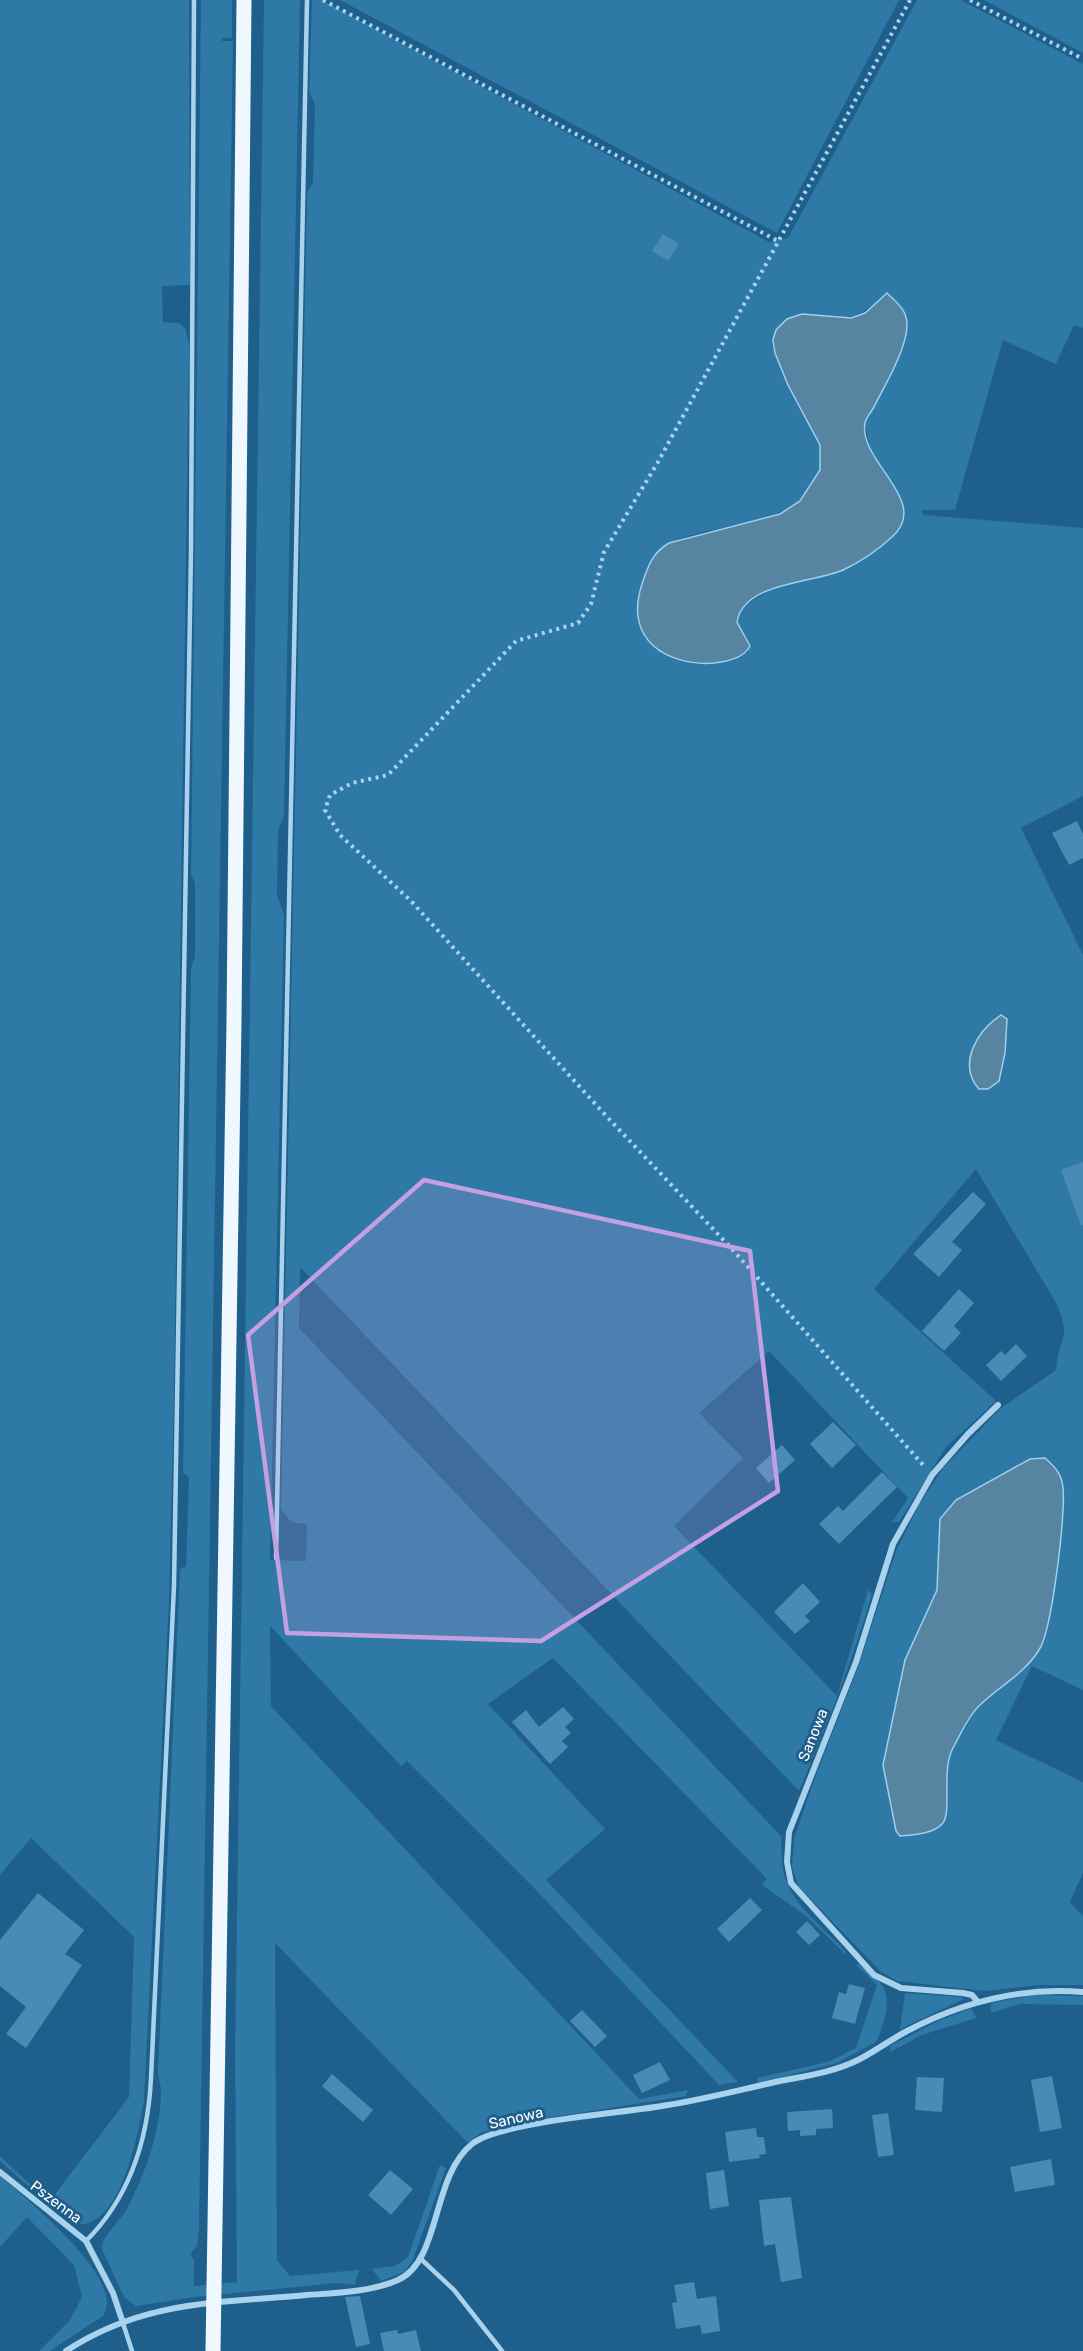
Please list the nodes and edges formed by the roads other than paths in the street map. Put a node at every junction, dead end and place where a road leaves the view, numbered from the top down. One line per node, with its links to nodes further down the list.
1 (194, 0): 9 (lane)
2 (244, 0): 14 (main road)
3 (307, 0): 5 (lane)
4 (998, 1405): 7 (street, Sanowa)
5 (276, 1558)
6 (1083, 1992): 7 (street, Sanowa)
7 (977, 2001): 10 (street, Sanowa)
8 (0, 2172): 9 (street, Pszenna)
9 (86, 2241): 11 (street, Pszenna)
10 (422, 2260): 11 (street); 15 (lane)
11 (122, 2320): 12 (street); 13 (lane)
12 (66, 2351)
13 (132, 2351)
14 (213, 2351)
15 (502, 2351)

